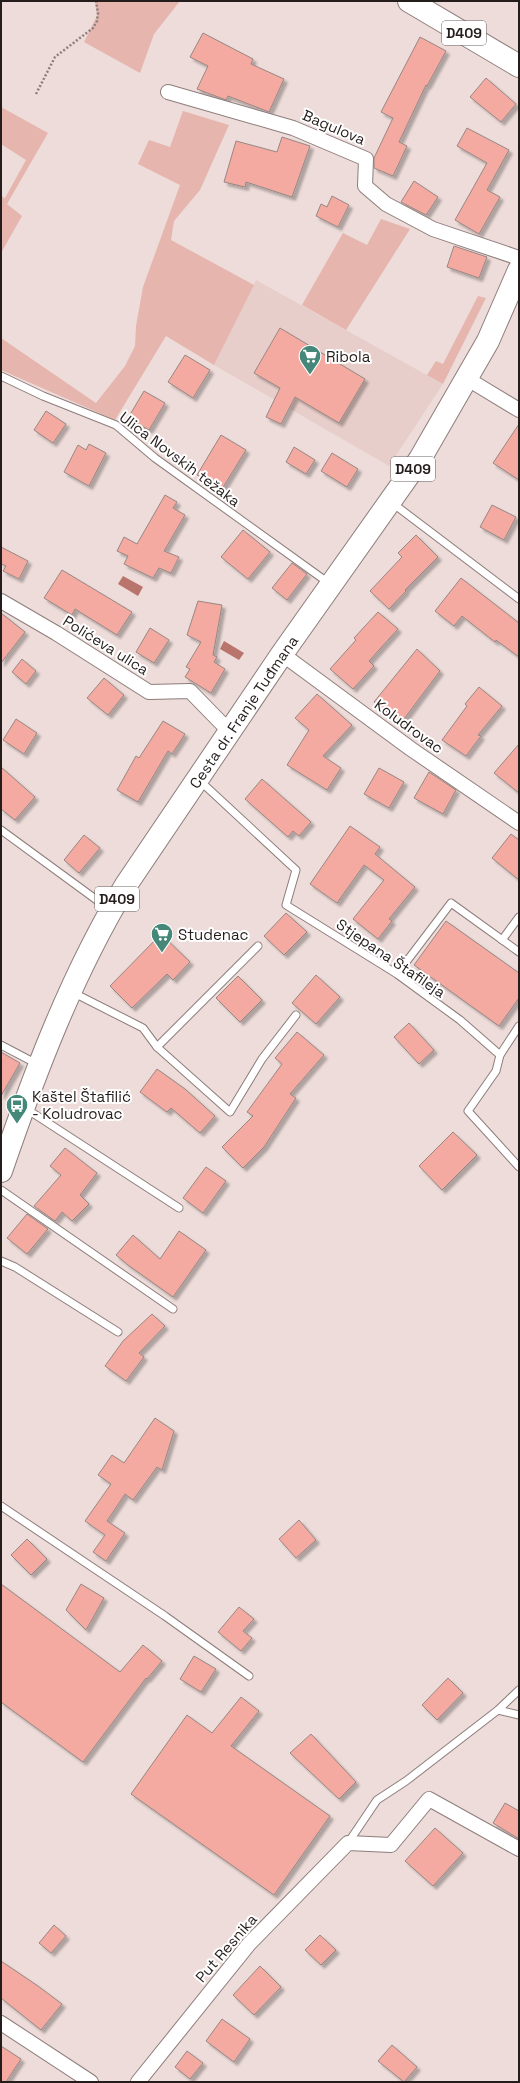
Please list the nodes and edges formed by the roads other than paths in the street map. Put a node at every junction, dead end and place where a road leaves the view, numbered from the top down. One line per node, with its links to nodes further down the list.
1 (408, 1): 2 (main road, D409)
2 (519, 66)
3 (168, 92): 4 (street, Bagulova)
4 (519, 258)
5 (519, 270): 7 (main road, Cesta dr. Franje Tuđmana / D409)
6 (1, 376): 10 (lane, Ulica Novskih težaka)
7 (466, 378): 8 (street); 9 (main road, Cesta dr. Franje Tuđmana / D409)
8 (519, 410)
9 (391, 502): 10 (main road, Cesta dr. Franje Tuđmana / D409); 11 (lane)
10 (331, 585): 13 (main road, Cesta dr. Franje Tuđmana / D409)
11 (519, 599)
12 (1, 601): 14 (street, Polićeva ulica)
13 (282, 654): 14 (main road, Cesta dr. Franje Tuđmana / D409); 16 (street, Koludrovac)
14 (230, 732): 15 (main road, Cesta dr. Franje Tuđmana / D409)
15 (198, 780): 18 (main road, Cesta dr. Franje Tuđmana / D409); 23 (lane, Stjepana Štafileja)
16 (519, 823)
17 (1, 830): 18 (lane)
18 (111, 910): 24 (main road, Cesta dr. Franje Tuđmana / D409)
19 (519, 917): 20 (lane)
20 (502, 940): 22 (lane); 23 (lane)
21 (258, 946): 28 (lane)
22 (519, 952)
23 (397, 974): 29 (lane, Stjepana Štafileja)
24 (70, 991): 28 (lane); 30 (main road, Cesta dr. Franje Tuđmana / D409)
25 (296, 1014): 28 (lane)
26 (519, 1026): 29 (lane)
27 (1, 1045): 30 (lane)
28 (157, 1047)
29 (500, 1055): 32 (lane)
30 (39, 1066): 31 (main road, Cesta dr. Franje Tuđmana / D409)
31 (23, 1106): 33 (main road, Cesta dr. Franje Tuđmana / D409); 35 (lane)
32 (519, 1167)
33 (1, 1171)
34 (1, 1190): 37 (lane)
35 (179, 1208)
36 (1, 1261): 38 (lane)
37 (173, 1309)
38 (118, 1332)
39 (1, 1506): 40 (lane)
40 (249, 1676)
41 (519, 1690): 42 (lane)
42 (498, 1710): 43 (lane); 44 (lane)
43 (519, 1715)
44 (348, 1843): 45 (street); 48 (street, Put Resnika)
45 (519, 1849)
46 (1, 2023): 47 (street)
47 (91, 2082)
48 (138, 2082)

